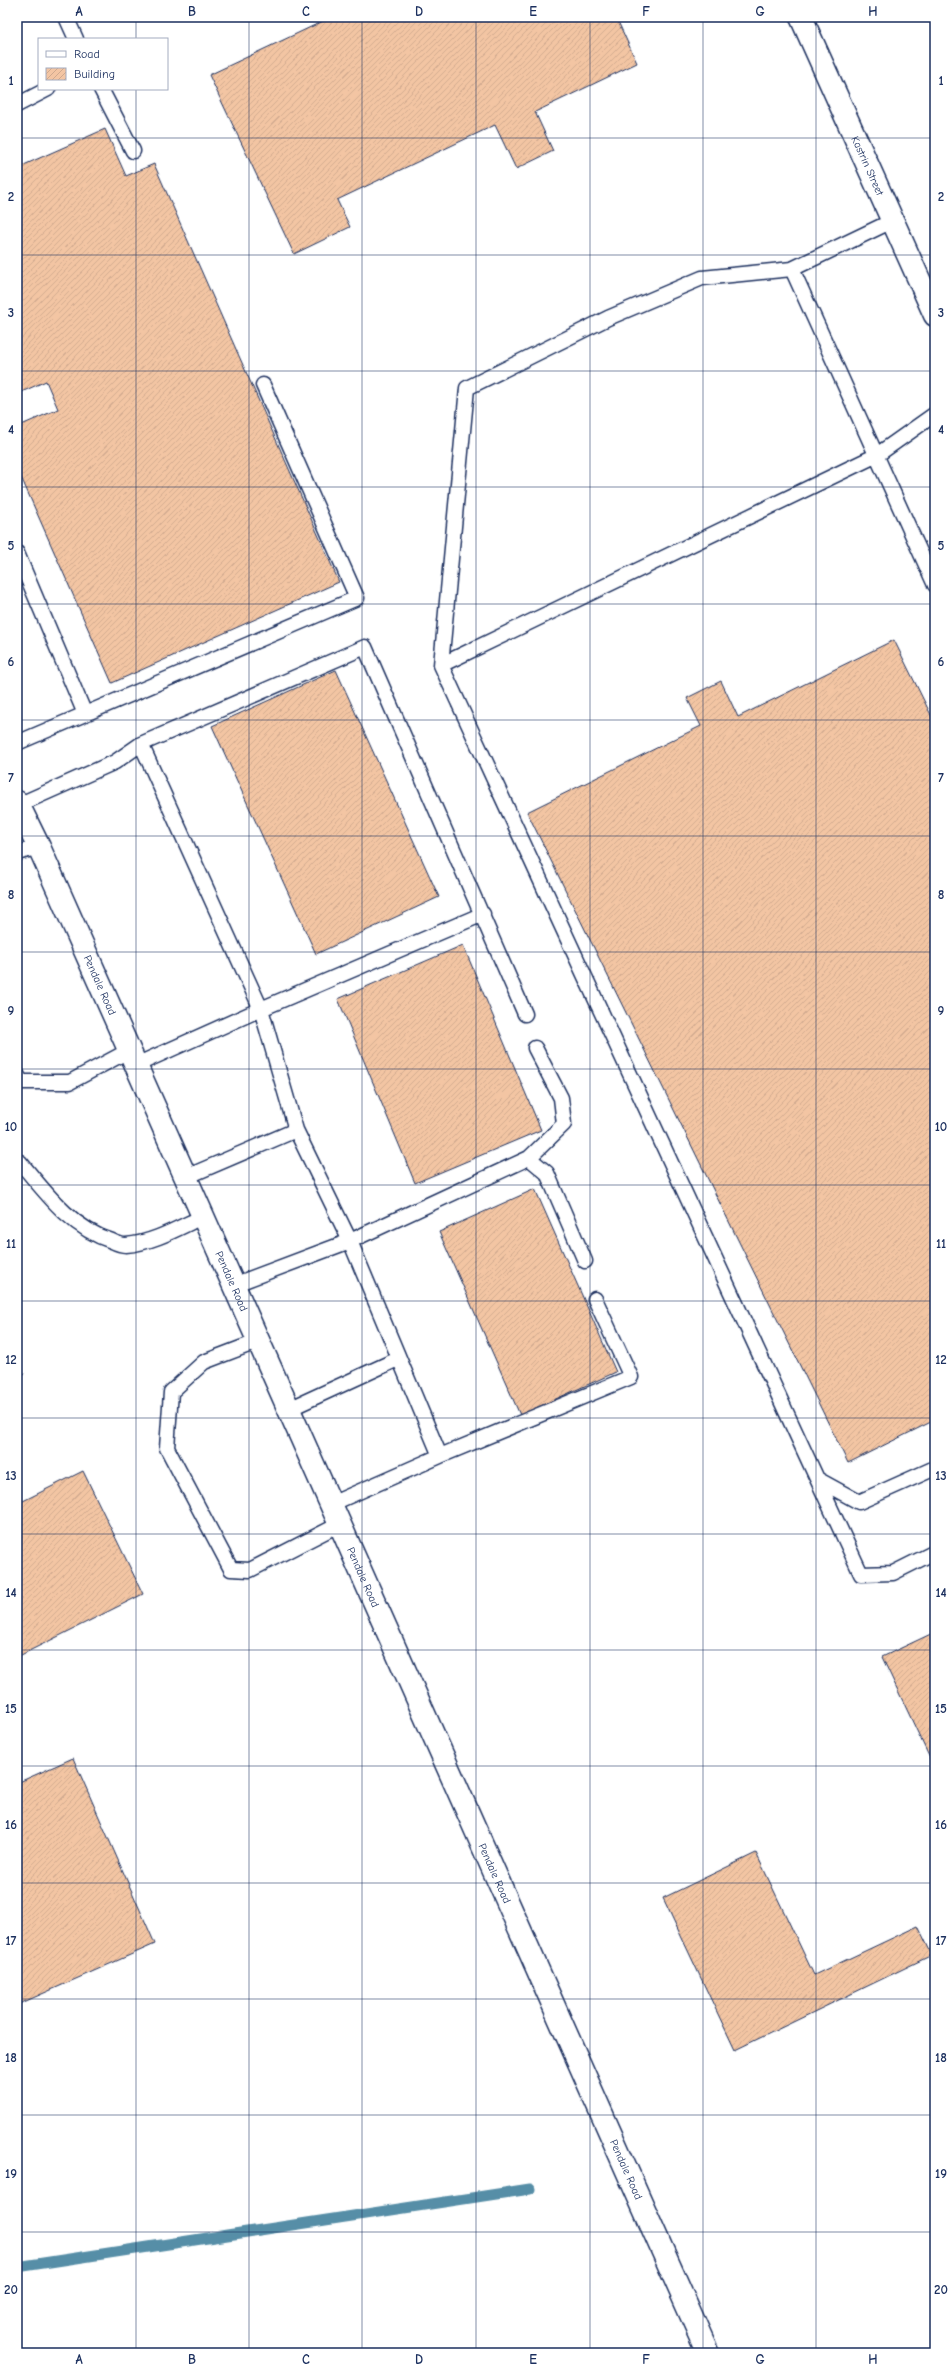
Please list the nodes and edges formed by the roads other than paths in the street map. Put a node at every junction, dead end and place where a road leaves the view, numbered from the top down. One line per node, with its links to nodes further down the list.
1 (66, 17): 3 (lane)
2 (801, 17): 8 (street, Kastrin Street)
3 (76, 38)
4 (46, 90): 6 (lane)
5 (102, 90): 7 (lane)
6 (17, 105)
7 (133, 151)
8 (892, 220): 9 (lane); 10 (street, Kastrin Street)
9 (792, 269): 13 (lane); 16 (lane)
10 (935, 315)
11 (263, 385): 17 (lane)
12 (935, 414): 13 (lane)
13 (877, 455): 15 (lane); 16 (lane)
14 (17, 553): 17 (lane)
15 (935, 585)
16 (440, 665): 43 (lane)
17 (85, 714): 18 (lane)
18 (17, 743)
19 (141, 744): 20 (lane); 23 (lane); 24 (lane)
20 (18, 803): 21 (street, Pendale Road)
21 (40, 847): 22 (lane); 27 (street, Pendale Road)
22 (17, 853)
23 (483, 914): 24 (lane); 25 (lane)
24 (261, 1009): 27 (lane); 29 (lane)
25 (525, 1014)
26 (536, 1048): 30 (lane)
27 (133, 1058): 28 (lane); 32 (street, Pendale Road)
28 (17, 1074)
29 (296, 1130): 32 (lane); 34 (lane)
30 (530, 1158): 34 (lane); 35 (lane)
31 (17, 1163): 33 (lane)
32 (186, 1177): 33 (street, Pendale Road)
33 (204, 1216): 36 (street, Pendale Road)
34 (350, 1241): 36 (lane); 39 (lane)
35 (585, 1261)
36 (234, 1285): 38 (street, Pendale Road)
37 (595, 1299): 41 (lane)
38 (259, 1341): 40 (street, Pendale Road); 45 (lane)
39 (398, 1359): 40 (lane); 41 (lane)
40 (289, 1409): 44 (street, Pendale Road)
41 (440, 1456): 44 (lane)
42 (935, 1468): 43 (lane)
43 (817, 1479): 46 (lane)
44 (331, 1504): 45 (street, Pendale Road)
45 (340, 1524): 47 (street, Pendale Road)
46 (935, 1552)
47 (708, 2353)

